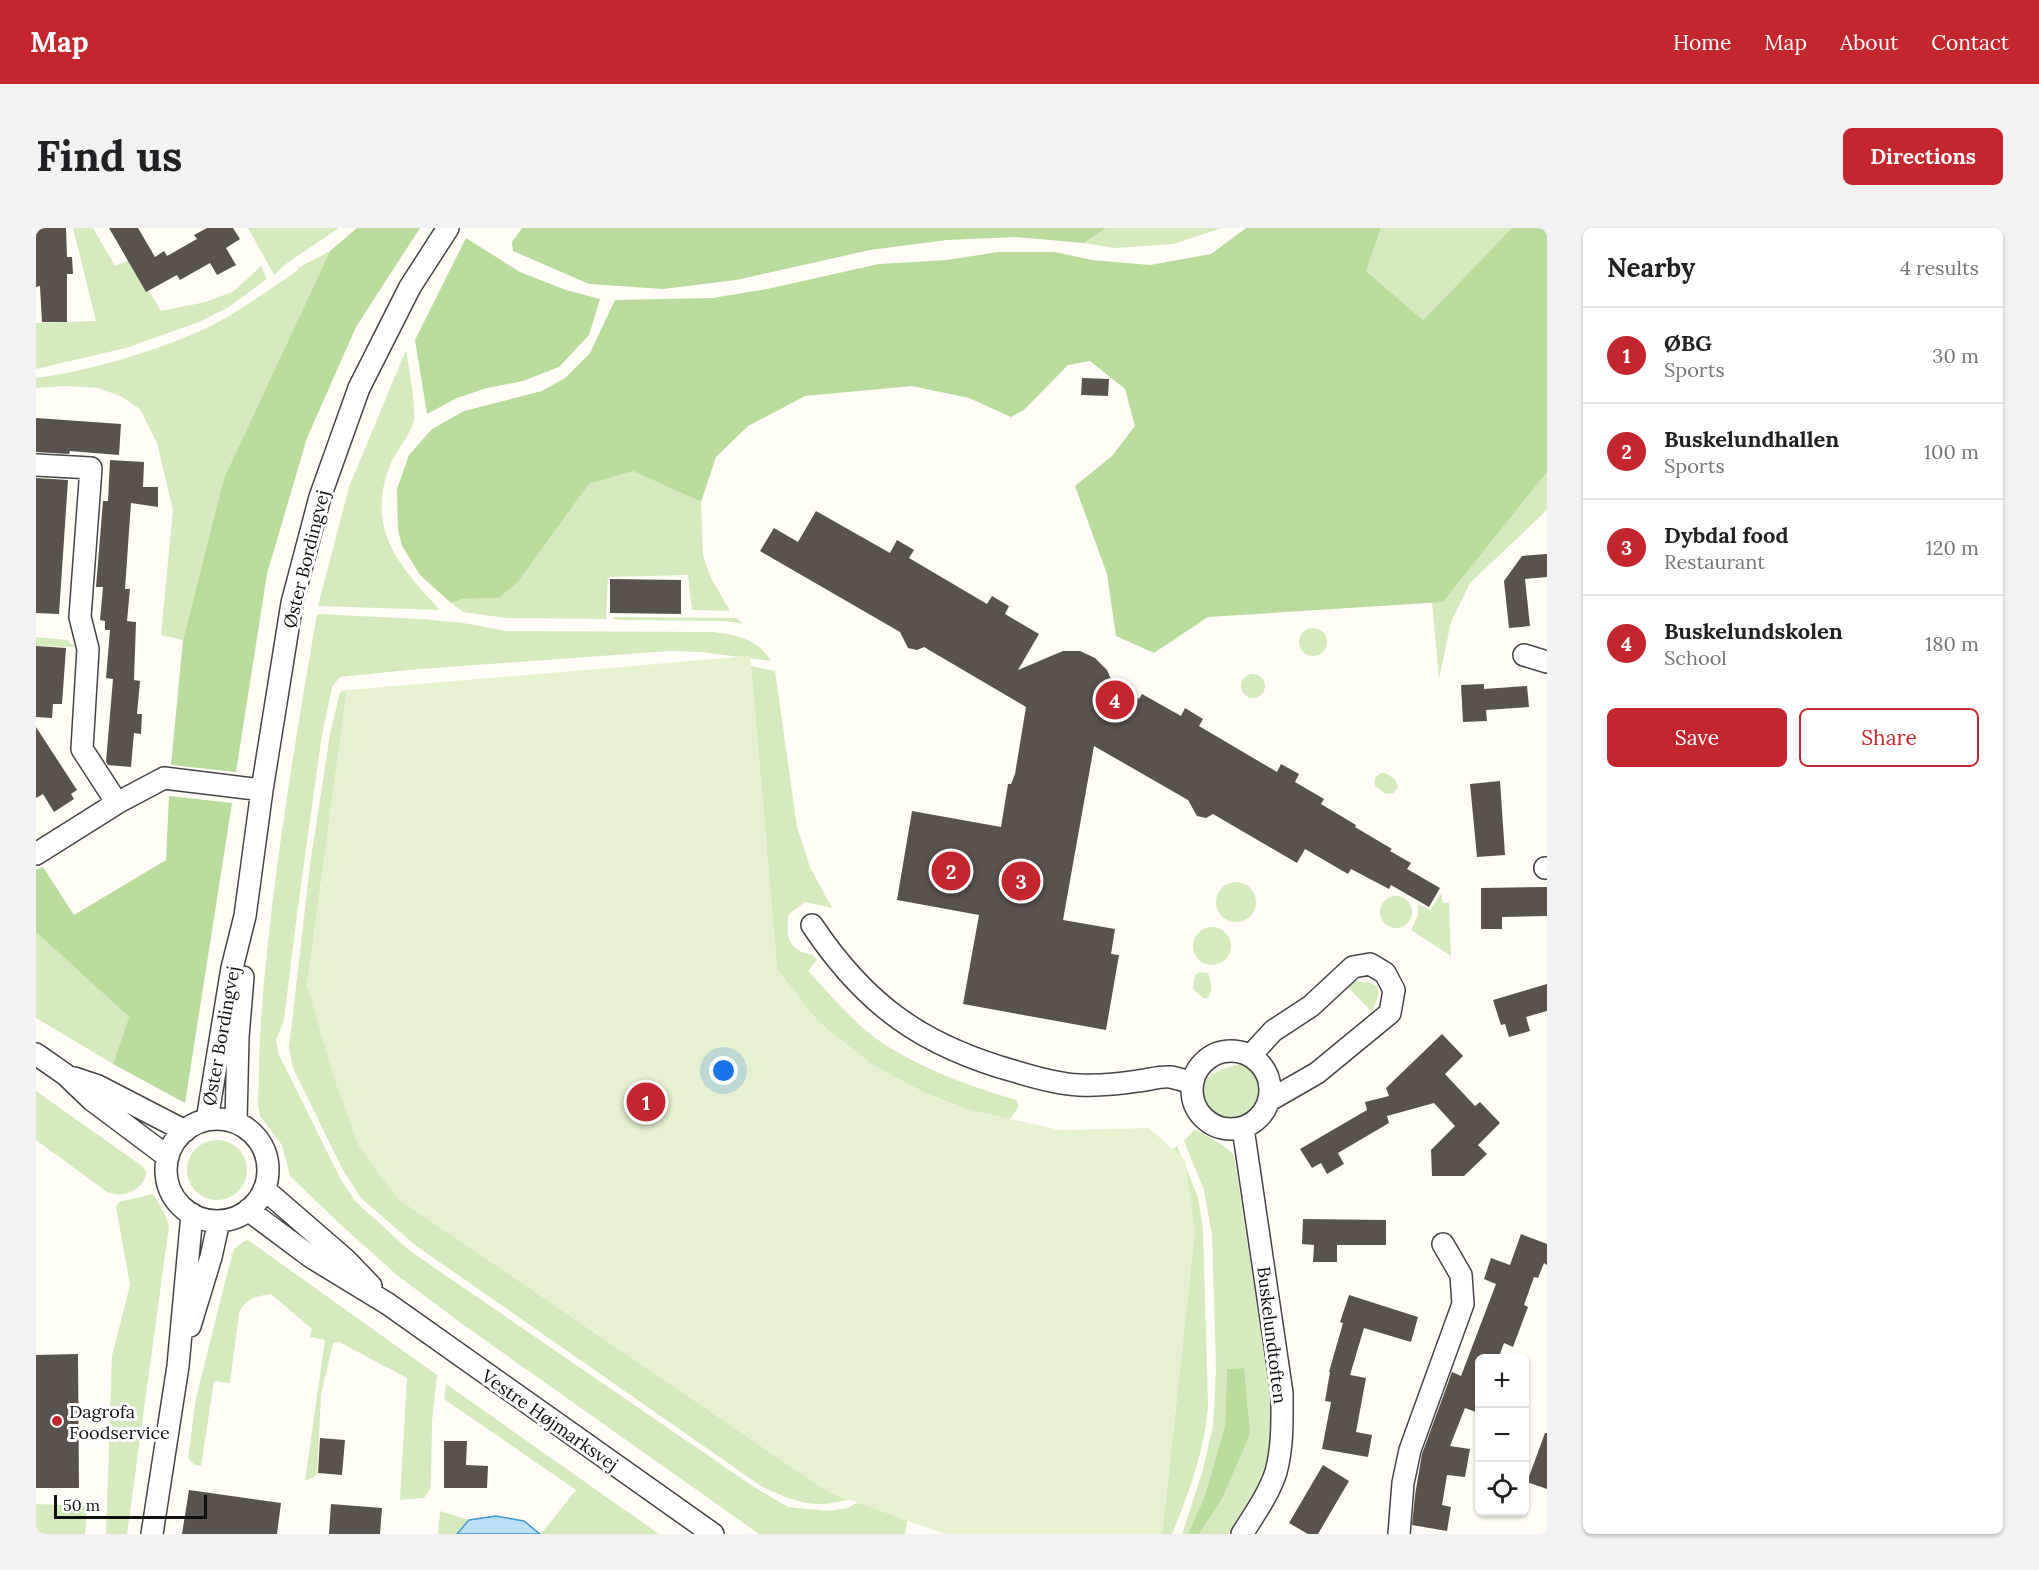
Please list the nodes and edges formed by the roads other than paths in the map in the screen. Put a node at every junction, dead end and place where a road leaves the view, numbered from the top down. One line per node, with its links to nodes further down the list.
1 (448, 228): 5 (street, Øster Bordingvej)
2 (36, 465): 6 (street)
3 (1524, 655): 4 (street)
4 (1547, 662)
5 (262, 790): 6 (street); 8 (street, Øster Bordingvej)
6 (117, 803): 7 (street)
7 (36, 854)
8 (245, 916): 15 (street, Øster Bordingvej); 16 (street, Øster Bordingvej)
9 (812, 925): 13 (street)
10 (36, 1054): 12 (street)
11 (1251, 1055): 13 (street); 14 (street); 14 (street)
12 (66, 1075): 18 (street); 19 (street)
13 (1192, 1083): 17 (street)
14 (1270, 1100): 17 (street)
15 (207, 1120): 16 (street); 18 (street)
16 (236, 1122): 20 (street)
17 (1243, 1128): 29 (street, Buskelundtoften)
18 (185, 1131): 19 (street)
19 (168, 1157): 22 (street)
20 (264, 1189): 21 (street); 25 (street, Vestre Højmarksvej)
21 (248, 1210): 23 (street); 25 (street, Vestre Højmarksvej)
22 (192, 1214): 23 (street); 26 (street)
23 (219, 1221): 26 (street)
24 (1443, 1244): 30 (street)
25 (388, 1304): 28 (street, Vestre Højmarksvej)
26 (178, 1366): 27 (street)
27 (152, 1534)
28 (712, 1534)
29 (1242, 1534)
30 (1399, 1534)

